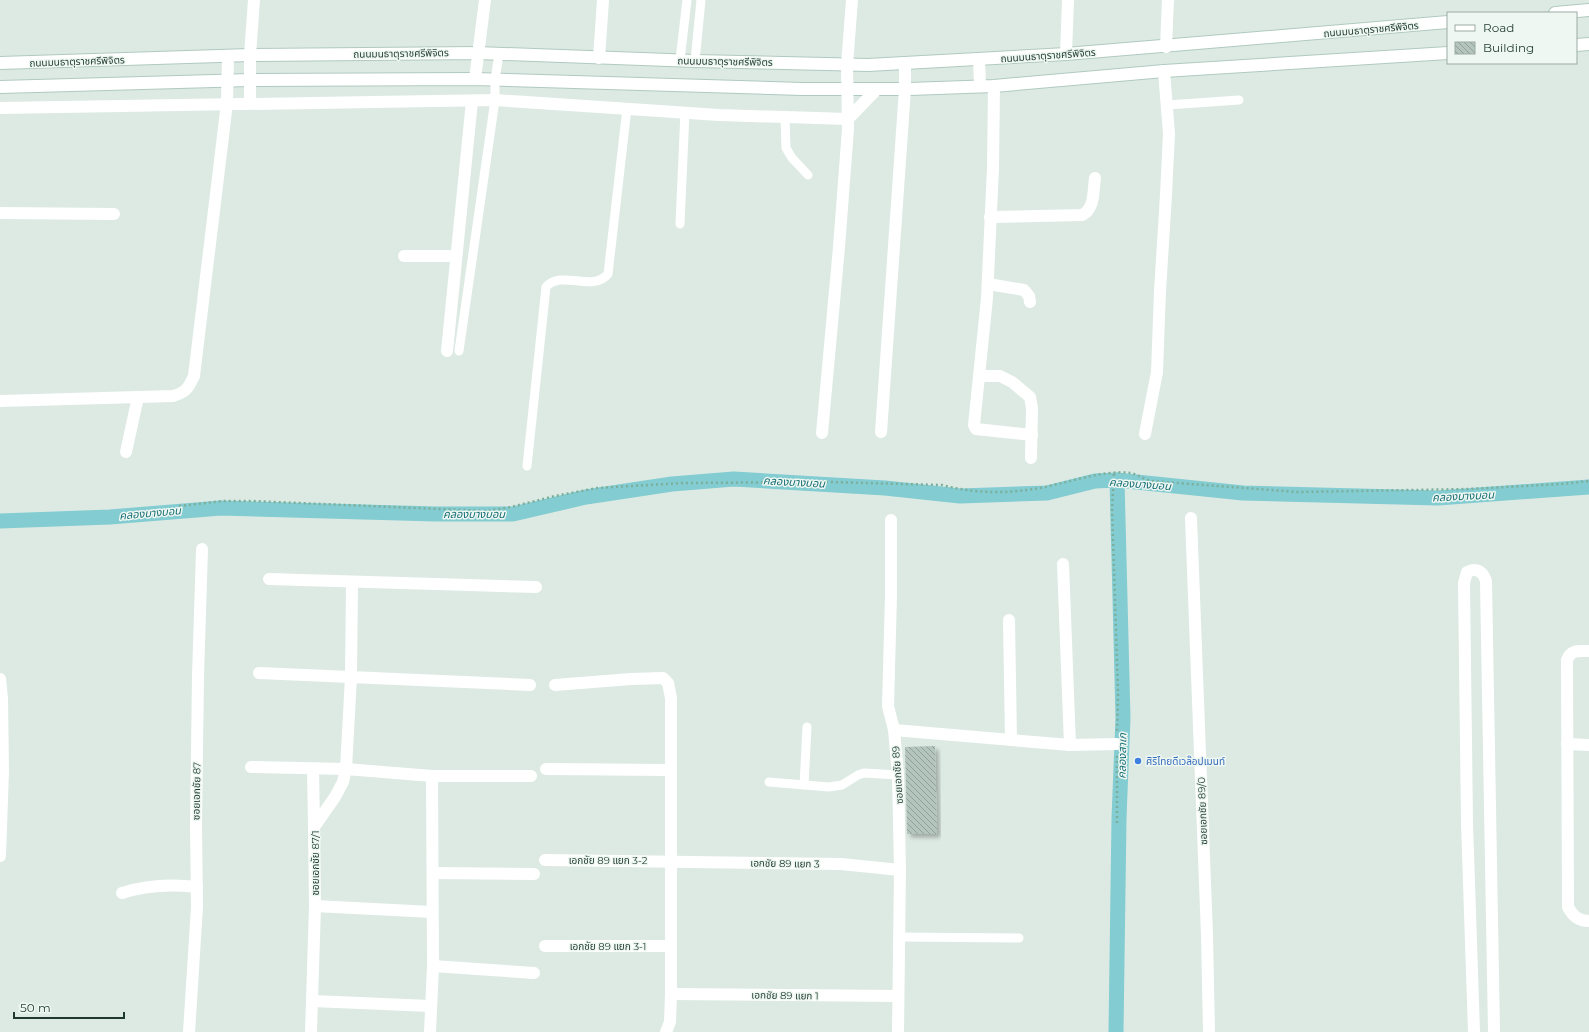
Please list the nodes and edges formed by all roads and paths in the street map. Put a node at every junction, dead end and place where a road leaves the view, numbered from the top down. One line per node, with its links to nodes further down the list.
1 (254, 0): 19 (street)
2 (485, 0): 15 (street)
3 (603, 0): 21 (street)
4 (687, 0): 23 (lane)
5 (701, 0): 24 (lane)
6 (852, 0): 27 (street)
7 (1068, 0): 17 (street)
8 (1168, 0): 14 (street)
9 (1589, 10): 10 (street)
10 (1566, 12)
11 (1447, 22): 14 (street, ถนนมนธาตุราชศรีพิจิตร)
12 (1589, 44): 13 (street)
13 (1577, 45)
14 (1166, 46): 17 (street, ถนนมนธาตุราชศรีพิจิตร)
15 (478, 53): 16 (street, ถนนมนธาตุราชศรีพิจิตร); 19 (street, ถนนมนธาตุราชศรีพิจิตร); 29 (street)
16 (499, 54): 21 (street, ถนนมนธาตุราชศรีพิจิตร); 31 (lane)
17 (1066, 54): 22 (street, ถนนมนธาตุราชศรีพิจิตร)
18 (1447, 54): 28 (street)
19 (250, 55): 20 (street, ถนนมนธาตุราชศรีพิจิตร); 30 (street)
20 (228, 56): 25 (street, ถนนมนธาตุราชศรีพิจิตร); 32 (street)
21 (599, 58): 23 (street, ถนนมนธาตุราชศรีพิจิตร)
22 (979, 59): 26 (street, ถนนมนธาตุราชศรีพิจิตร); 33 (street)
23 (680, 60): 24 (street, ถนนมนธาตุราชศรีพิจิตร)
24 (695, 61): 27 (street, ถนนมนธาตุราชศรีพิจิตร)
25 (0, 63)
26 (905, 63): 27 (street, ถนนมนธาตุราชศรีพิจิตร); 38 (street)
27 (847, 65): 36 (street)
28 (1164, 71): 34 (street); 44 (street)
29 (475, 79): 30 (street); 31 (street)
30 (250, 80): 32 (street); 43 (street)
31 (495, 80): 36 (street); 39 (lane)
32 (227, 81): 35 (street); 42 (street)
33 (980, 86): 34 (street); 38 (street)
34 (994, 86): 54 (street)
35 (0, 87)
36 (846, 90): 37 (street); 49 (street)
37 (876, 90): 38 (street); 49 (street)
38 (905, 90): 64 (street)
39 (495, 100): 41 (street); 46 (street); 60 (lane)
40 (1239, 100): 44 (lane)
41 (472, 101): 43 (street); 57 (street)
42 (227, 103): 43 (street); 45 (street); 62 (street)
43 (250, 103)
44 (1167, 105): 66 (street)
45 (0, 108)
46 (627, 108): 47 (street); 70 (lane)
47 (685, 112): 48 (street); 55 (lane)
48 (785, 118): 49 (street); 50 (lane)
49 (848, 119): 65 (street)
50 (808, 175)
51 (1095, 178): 54 (street)
52 (0, 213): 53 (street)
53 (114, 214)
54 (990, 217): 58 (street)
55 (680, 224)
56 (404, 256): 57 (street)
57 (456, 256): 60 (street)
58 (988, 284): 59 (street); 61 (street)
59 (1030, 302)
60 (453, 351)
61 (979, 376): 67 (street); 67 (street)
62 (138, 397): 63 (street); 68 (street)
63 (0, 401)
64 (881, 432)
65 (822, 433)
66 (1145, 434)
67 (1032, 435): 69 (street)
68 (126, 452)
69 (1031, 458)
70 (527, 466)
71 (1114, 474): 72 (path); 73 (path); 91 (path)
72 (1589, 481)
73 (179, 506)
74 (1191, 518): 134 (street, ซอยเอกชัย 89/0)
75 (890, 520): 89 (street, ซอยเอกชัย 89)
76 (202, 549): 114 (street, ซอยเอกชัย 87)
77 (1064, 564): 93 (street)
78 (269, 579): 79 (street)
79 (352, 582): 80 (street); 84 (street, ซอยเอกชัย 87/1)
80 (536, 587)
81 (1009, 620): 90 (street)
82 (1589, 651): 92 (street)
83 (258, 673): 84 (street)
84 (351, 677): 86 (street); 97 (street, ซอยเอกชัย 87/1)
85 (0, 679): 105 (street)
86 (530, 685)
87 (555, 685): 99 (street)
88 (807, 727): 104 (lane)
89 (894, 730): 90 (street); 100 (street, ซอยเอกชัย 89)
90 (1011, 740): 93 (street)
91 (1117, 744): 93 (street); 106 (path)
92 (1567, 744): 94 (street); 118 (street)
93 (1070, 745)
94 (1589, 745)
95 (251, 767): 96 (street)
96 (313, 768): 97 (street); 107 (street)
97 (346, 769): 101 (street); 107 (street, ซอยเอกชัย 87/1)
98 (546, 770): 99 (street)
99 (670, 770): 110 (street)
100 (898, 775): 104 (lane); 111 (street, ซอยเอกชัย 89)
101 (432, 776): 102 (street); 112 (street)
102 (531, 776)
103 (769, 782): 104 (lane)
104 (804, 785)
105 (1, 799): 108 (street)
106 (1117, 823)
107 (314, 827): 116 (street, ซอยเอกชัย 87/1)
108 (0, 856)
109 (545, 860): 110 (street, เอกชัย 89 แยก 3-2)
110 (670, 861): 111 (street, เอกชัย 89 แยก 3); 122 (street)
111 (900, 870): 119 (street, ซอยเอกชัย 89)
112 (433, 872): 113 (street); 117 (street)
113 (534, 874)
114 (197, 887): 115 (street); 129 (street, ซอยเอกชัย 87)
115 (122, 893)
116 (315, 906): 117 (street); 127 (street, ซอยเอกชัย 87/1)
117 (432, 912): 123 (street)
118 (1589, 921)
119 (899, 937): 120 (lane); 126 (street, ซอยเอกชัย 89)
120 (1019, 938)
121 (545, 946): 122 (street, เอกชัย 89 แยก 3-1)
122 (671, 946): 125 (street)
123 (433, 966): 124 (street); 128 (street)
124 (534, 973)
125 (671, 994): 126 (street, เอกชัย 89 แยก 1); 132 (street)
126 (898, 996): 133 (street, ซอยเอกชัย 89)
127 (313, 1001): 128 (street); 130 (street, ซอยเอกชัย 87/1)
128 (430, 1006): 131 (street)
129 (189, 1032)
130 (311, 1032)
131 (430, 1032)
132 (666, 1032)
133 (898, 1032)
134 (1209, 1032)
135 (1474, 1032): 136 (street)
136 (1494, 1032)

